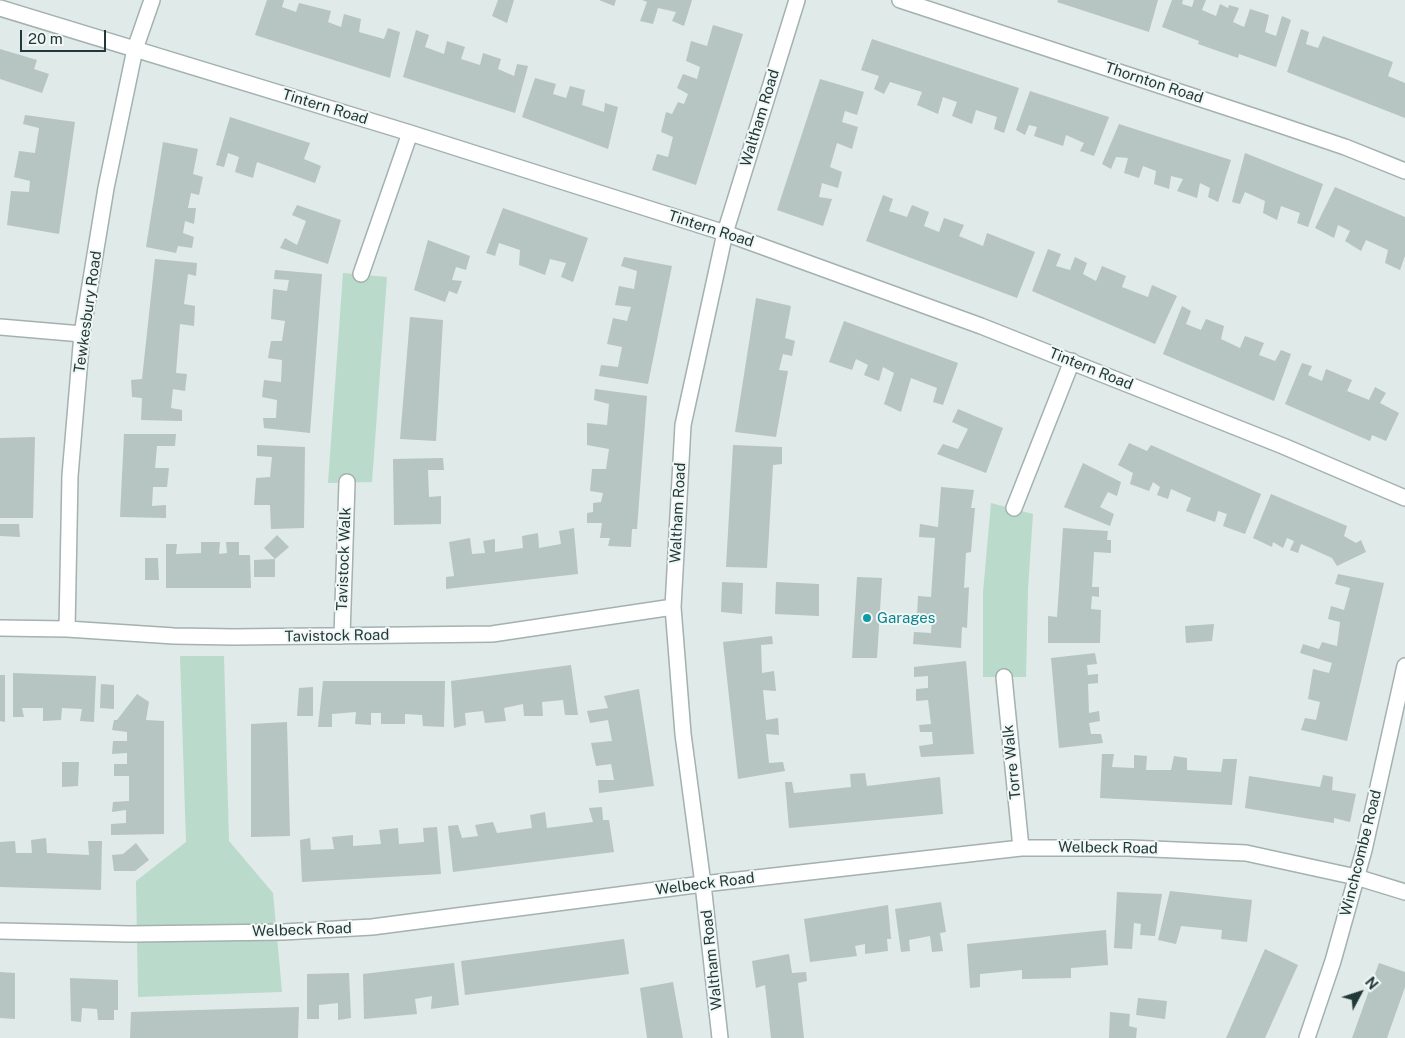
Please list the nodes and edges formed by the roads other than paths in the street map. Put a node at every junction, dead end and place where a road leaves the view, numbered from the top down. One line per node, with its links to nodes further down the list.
1 (152, 0): 5 (street, Tewkesbury Road)
2 (797, 0): 8 (street, Waltham Road)
3 (900, 0): 7 (street, Thornton Road)
4 (0, 8): 5 (street, Tintern Road)
5 (135, 49): 6 (street, Tintern Road); 11 (street, Tewkesbury Road)
6 (410, 133): 8 (street, Tintern Road); 9 (street)
7 (1405, 171)
8 (725, 233): 12 (street, Tintern Road); 16 (street, Waltham Road)
9 (361, 274)
10 (0, 327): 11 (street)
11 (82, 334): 18 (street, Tewkesbury Road)
12 (1072, 361): 14 (street, Tintern Road); 15 (street)
13 (347, 482): 19 (street, Tavistock Walk)
14 (1405, 498)
15 (1014, 508)
16 (672, 607): 19 (street, Tavistock Road); 24 (street, Waltham Road)
17 (0, 628): 18 (street, Tavistock Road)
18 (67, 629): 19 (street, Tavistock Road)
19 (342, 636)
20 (1405, 666): 23 (street, Winchcombe Road)
21 (1004, 677): 22 (street, Torre Walk)
22 (1021, 848): 23 (street, Welbeck Road); 24 (street, Welbeck Road)
23 (1356, 877): 25 (street, Welbeck Road); 28 (street, Winchcombe Road)
24 (703, 884): 26 (street, Welbeck Road); 27 (street, Waltham Road)
25 (1405, 892)
26 (0, 931)
27 (720, 1038)
28 (1307, 1038)

